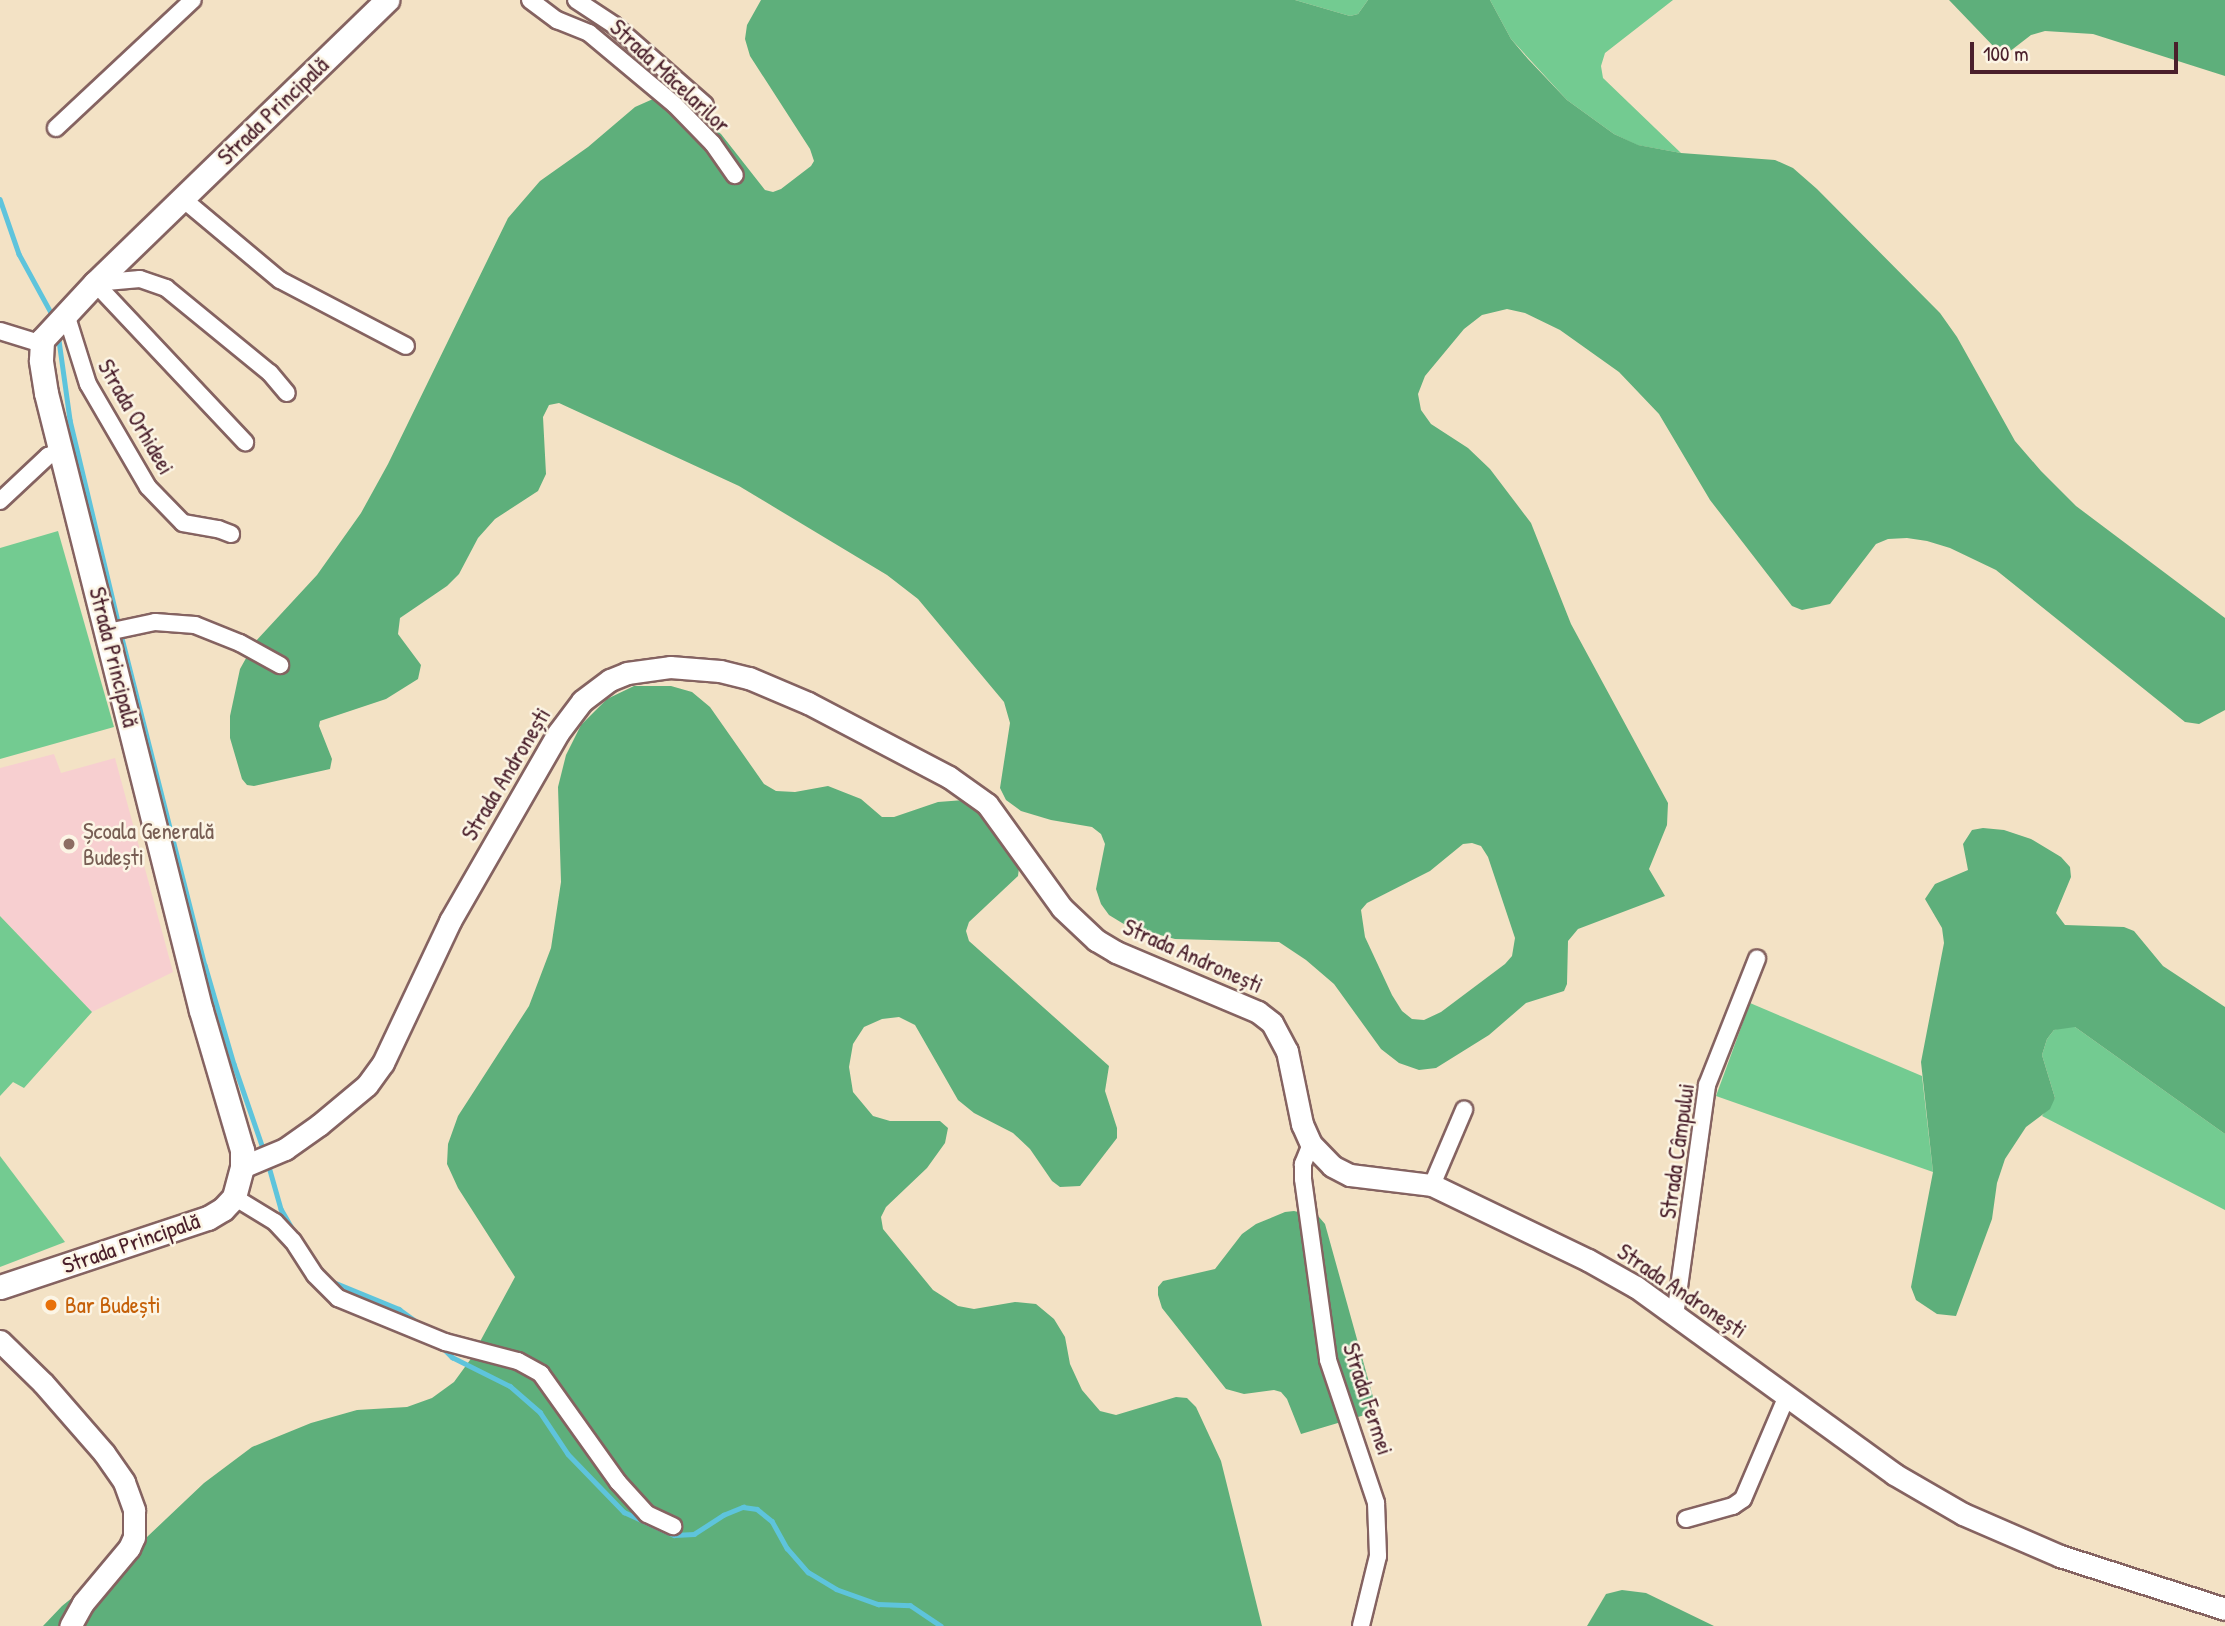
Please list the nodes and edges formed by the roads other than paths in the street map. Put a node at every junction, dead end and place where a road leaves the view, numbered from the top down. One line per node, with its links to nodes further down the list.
1 (193, 0): 6 (street)
2 (387, 0): 8 (main road, Strada Principală)
3 (530, 0): 7 (street, Strada Măcelarilor)
4 (576, 0): 5 (street)
5 (705, 105)
6 (56, 128)
7 (735, 175)
8 (183, 199): 9 (main road, Strada Principală); 13 (street)
9 (95, 283): 10 (main road, Strada Principală); 14 (street); 15 (street)
10 (64, 315): 12 (main road, Strada Principală); 18 (street, Strada Orhideei)
11 (0, 331): 12 (street)
12 (43, 340): 16 (main road, Strada Principală)
13 (406, 346)
14 (288, 393)
15 (245, 442)
16 (54, 453): 17 (street); 19 (main road, Strada Principală)
17 (0, 501)
18 (231, 534)
19 (116, 630): 20 (street); 24 (main road, Strada Principală)
20 (280, 665)
21 (1758, 959): 28 (street, Strada Câmpului)
22 (1464, 1110): 25 (street)
23 (1311, 1144): 24 (street, Strada Andronești); 25 (street, Strada Andronești); 35 (street, Strada Fermei)
24 (256, 1162): 26 (main road, Strada Principală)
25 (1432, 1185): 28 (street, Strada Andronești)
26 (234, 1197): 27 (main road, Strada Principală); 32 (street)
27 (0, 1287)
28 (1675, 1316): 30 (street, Strada Andronești)
29 (0, 1340): 34 (street)
30 (1787, 1396): 31 (street); 33 (street, Strada Andronești)
31 (1686, 1520)
32 (673, 1526)
33 (2225, 1608)
34 (70, 1626)
35 (1361, 1626)

